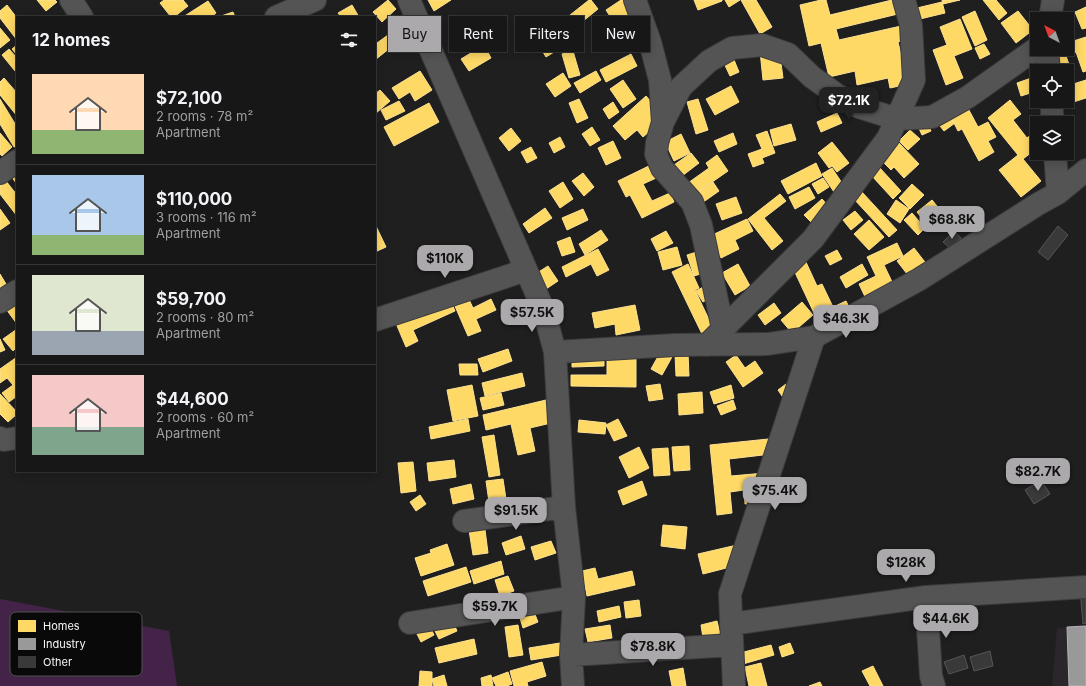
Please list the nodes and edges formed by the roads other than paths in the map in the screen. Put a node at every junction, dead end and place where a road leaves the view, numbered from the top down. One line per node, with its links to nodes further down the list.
1 (71, 0): 8 (street)
2 (315, 0): 9 (street)
3 (409, 0): 18 (street)
4 (635, 0): 12 (street)
5 (904, 0): 11 (street)
6 (1053, 0): 7 (street)
7 (1051, 12)
8 (81, 16)
9 (278, 16)
10 (1030, 53): 11 (street)
11 (897, 119): 12 (street); 22 (street)
12 (663, 122): 22 (street)
13 (1056, 160): 17 (street)
14 (16, 162): 16 (street)
15 (1086, 170): 17 (street)
16 (0, 173)
17 (1058, 192): 23 (street)
18 (526, 270): 21 (street); 25 (street)
19 (16, 292): 20 (street)
20 (0, 302)
21 (376, 320)
22 (723, 329): 24 (street)
23 (814, 337): 24 (street); 34 (street)
24 (707, 345): 25 (street)
25 (555, 352): 28 (street)
26 (0, 438): 27 (street)
27 (16, 438)
28 (564, 508): 29 (street); 31 (street)
29 (464, 521)
30 (1086, 587): 32 (street)
31 (574, 598): 33 (street); 36 (street)
32 (926, 598): 34 (street); 39 (street)
33 (410, 623)
34 (731, 624): 35 (street)
35 (732, 645): 36 (street); 38 (street)
36 (571, 655): 37 (street)
37 (573, 686)
38 (734, 686)
39 (934, 686)

